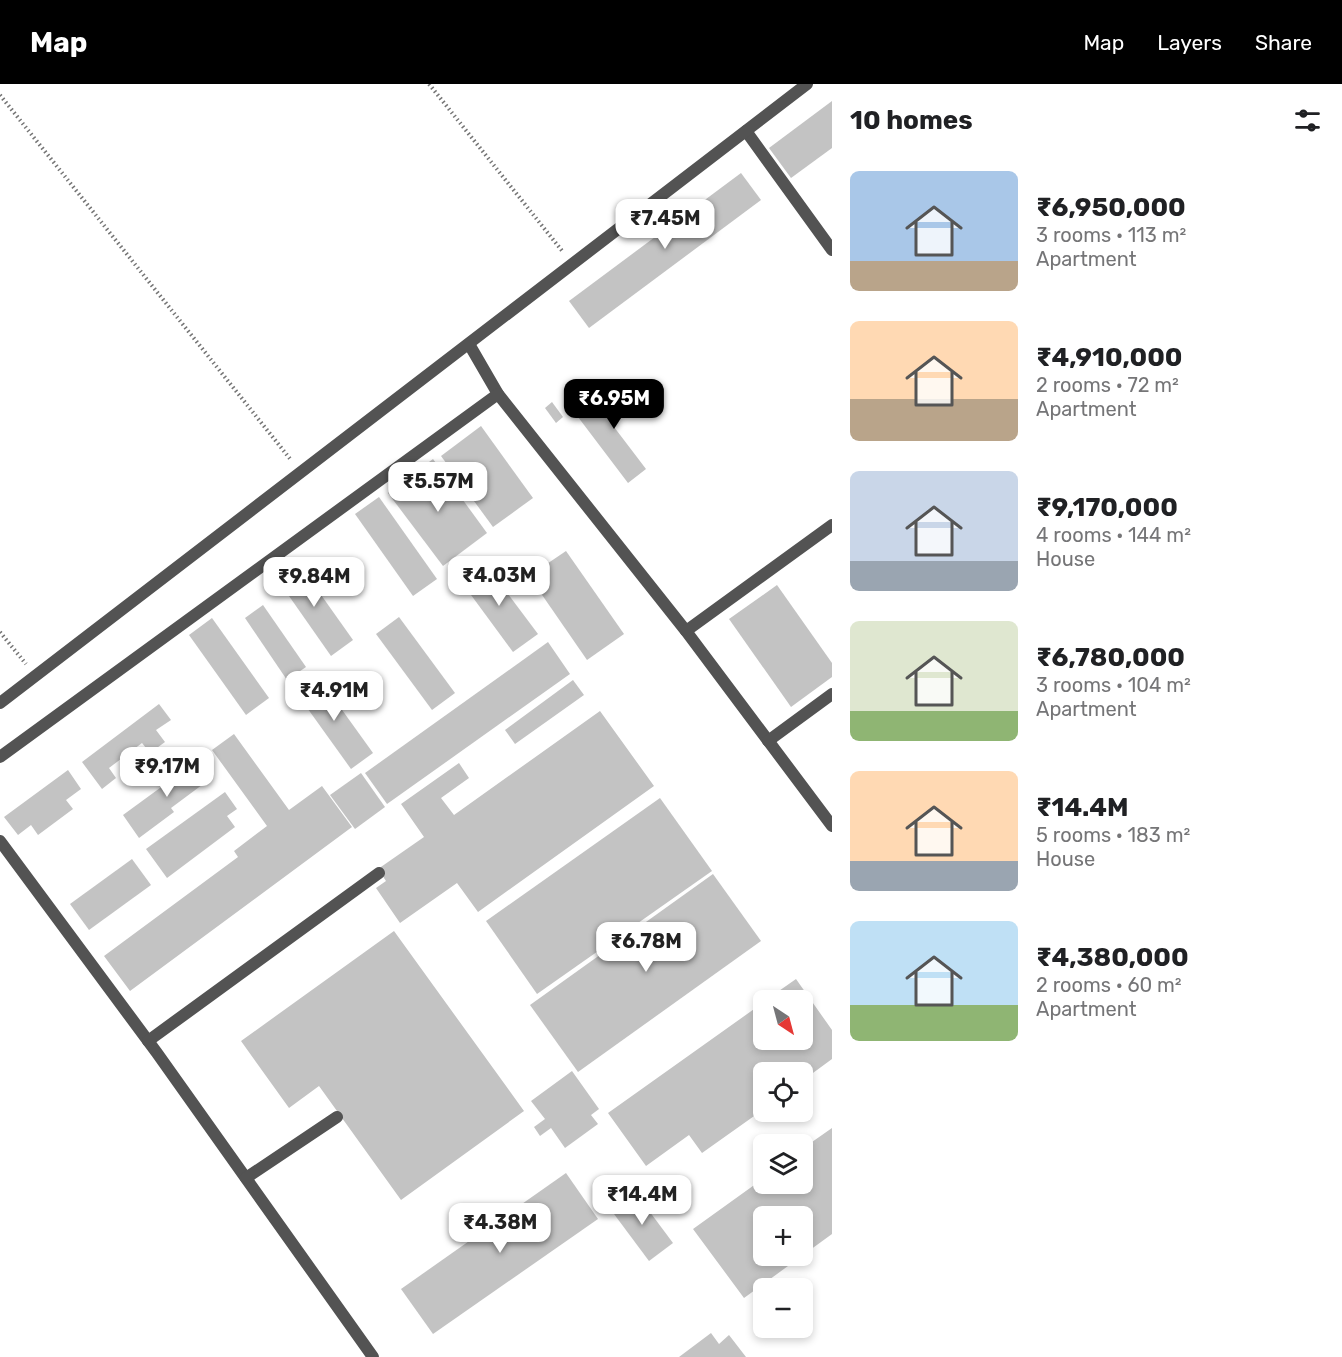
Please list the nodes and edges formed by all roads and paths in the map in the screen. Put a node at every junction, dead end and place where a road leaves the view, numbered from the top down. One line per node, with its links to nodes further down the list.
1 (429, 84): 6 (path)
2 (807, 84): 4 (street)
3 (0, 95): 9 (path)
4 (746, 131): 5 (street); 6 (street)
5 (832, 250)
6 (573, 264): 7 (street)
7 (468, 344): 8 (street); 9 (street)
8 (498, 394): 11 (street); 17 (street)
9 (301, 472): 13 (street)
10 (832, 525): 11 (street)
11 (686, 631): 16 (street)
12 (0, 632): 13 (path)
13 (36, 676): 15 (street)
14 (832, 694): 16 (street)
15 (0, 703)
16 (768, 741): 18 (street)
17 (0, 757)
18 (831, 821)
19 (0, 841): 21 (street)
20 (379, 873): 21 (street)
21 (148, 1041): 23 (street)
22 (337, 1117): 23 (street)
23 (246, 1178): 24 (street)
24 (373, 1357)

